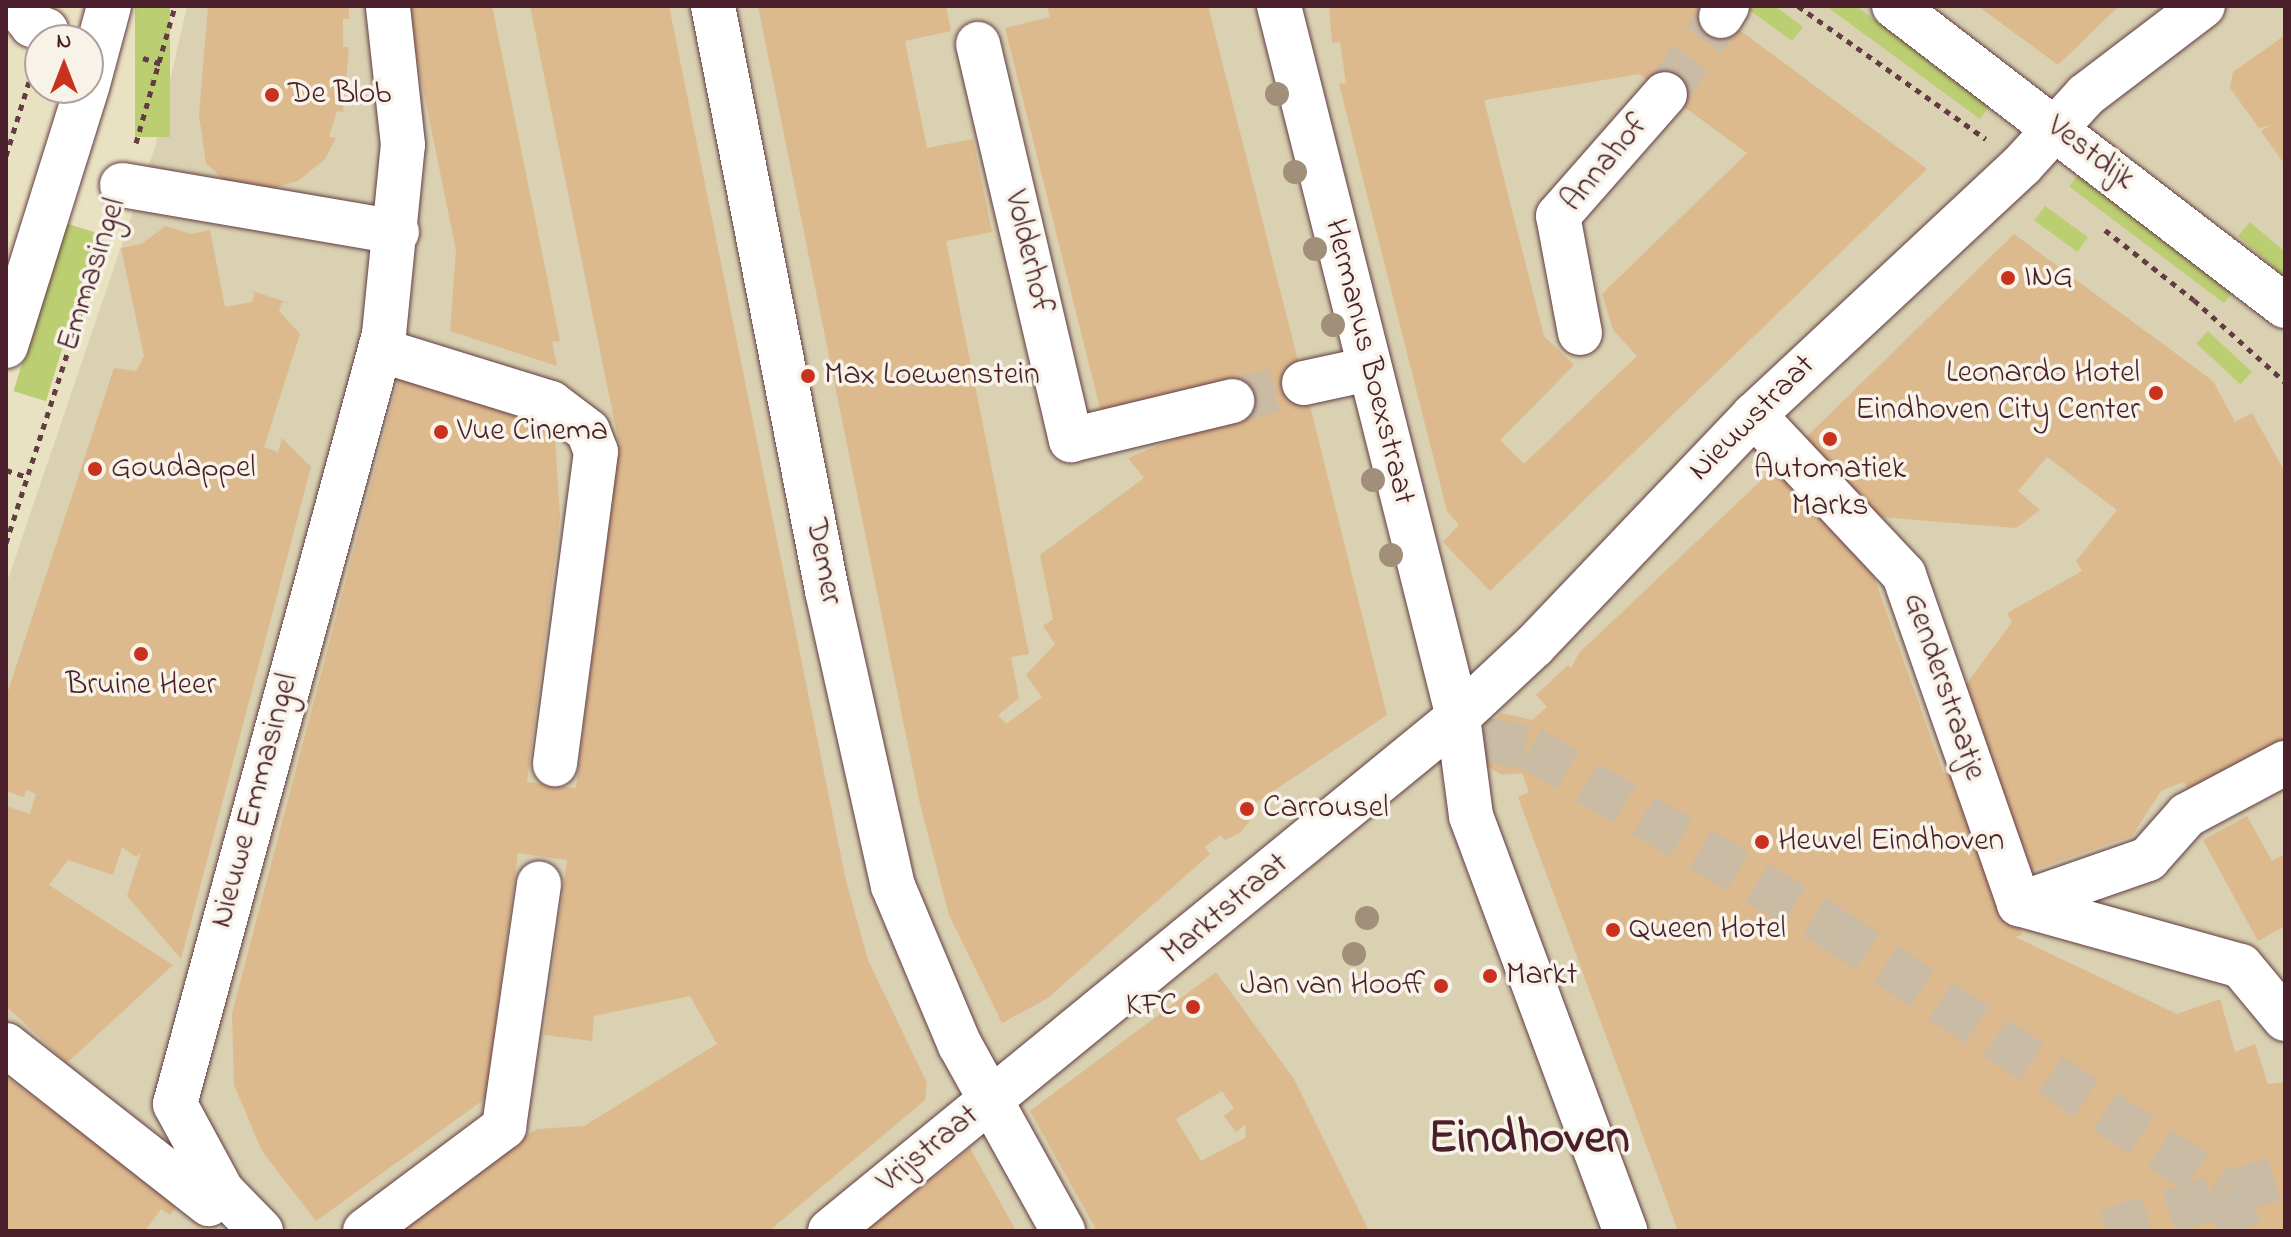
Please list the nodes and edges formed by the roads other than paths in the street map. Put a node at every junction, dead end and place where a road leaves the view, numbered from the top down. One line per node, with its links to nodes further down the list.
1 (388, 6): 11 (street, Nieuwe Emmasingel)
2 (713, 6): 27 (street, Demer)
3 (1279, 6): 16 (street, Hermanus Boexstraat)
4 (1894, 6): 9 (street, Vestdijk)
5 (2203, 6): 9 (street, Nieuwstraat)
6 (978, 44): 18 (street, Volderhof)
7 (1665, 94): 13 (street, Annahof)
8 (81, 104): 14 (street, Emmasingel)
9 (2054, 128): 12 (street, Vestdijk); 19 (street, Nieuwstraat)
10 (122, 185): 11 (street)
11 (397, 232): 15 (street, Nieuwe Emmasingel)
12 (2285, 306)
13 (1580, 333)
14 (6, 346)
15 (380, 350): 22 (street); 28 (street, Nieuwe Emmasingel)
16 (1369, 369): 17 (street); 20 (street, Hermanus Boexstraat)
17 (1304, 383)
18 (1232, 401)
19 (1754, 415): 20 (street, Nieuwstraat); 24 (street, Genderstraatje)
20 (1470, 728): 27 (street, Marktstraat); 33 (street)
21 (2285, 763): 24 (street)
22 (555, 764)
23 (539, 883): 30 (street)
24 (2019, 904): 25 (street)
25 (2285, 1019)
26 (6, 1045): 28 (street)
27 (991, 1100): 31 (street, Vrijstraat); 32 (street, Demer)
28 (205, 1209): 29 (street, Nieuwe Emmasingel)
29 (261, 1231)
30 (365, 1231)
31 (830, 1231)
32 (1063, 1231)
33 (1625, 1231)

